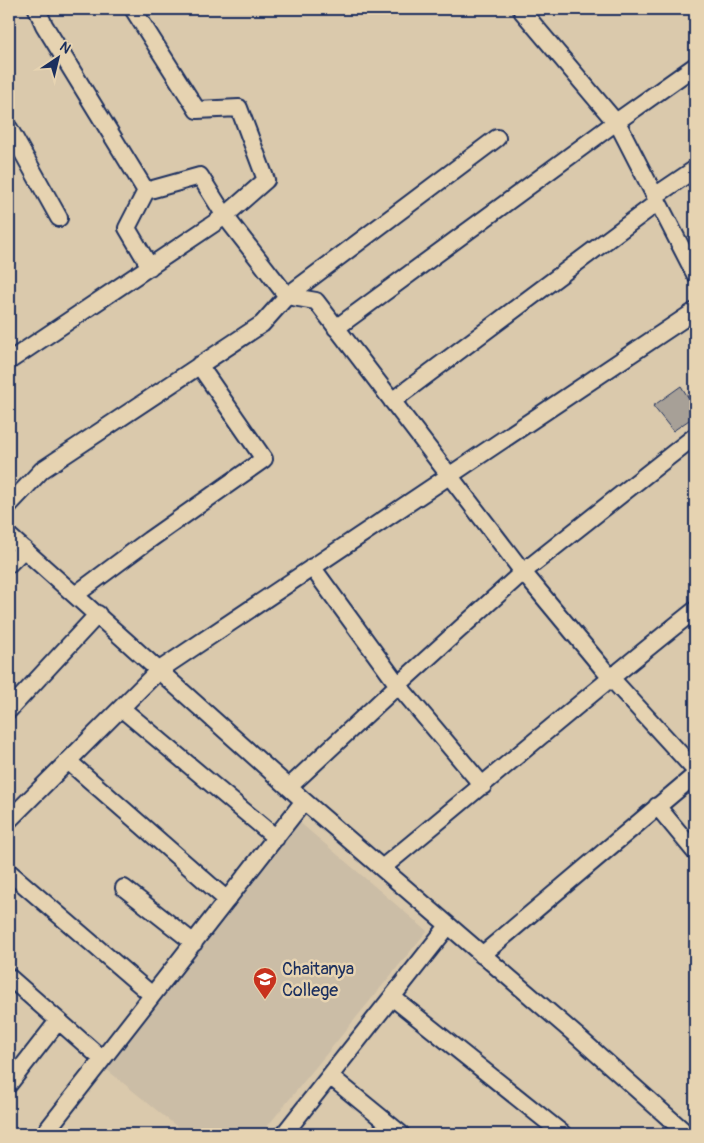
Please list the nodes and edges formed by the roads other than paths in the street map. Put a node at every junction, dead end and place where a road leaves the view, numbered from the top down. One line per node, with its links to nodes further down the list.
1 (37, 9): 9 (street)
2 (133, 9): 11 (street)
3 (522, 10): 5 (street)
4 (695, 66): 5 (street)
5 (616, 122): 10 (street); 17 (street)
6 (9, 128): 12 (street)
7 (497, 138): 15 (street)
8 (695, 170): 10 (street)
9 (146, 191): 11 (street); 13 (street)
10 (657, 199): 14 (street); 20 (street)
11 (225, 216): 13 (street); 15 (street)
12 (59, 218)
13 (150, 266): 18 (street)
14 (695, 274)
15 (287, 296): 17 (street); 19 (street)
16 (695, 310): 22 (street)
17 (336, 328): 20 (street)
18 (9, 361)
19 (199, 366): 23 (street); 29 (street)
20 (392, 401): 22 (street)
21 (695, 436): 28 (street)
22 (448, 475): 27 (street); 28 (street)
23 (9, 505)
24 (9, 536): 25 (street)
25 (24, 549): 26 (street); 29 (street)
26 (9, 564)
27 (312, 567): 32 (street); 34 (street)
28 (524, 572): 33 (street); 34 (street)
29 (75, 595): 31 (street)
30 (695, 610): 33 (street)
31 (98, 614): 32 (street); 36 (street)
32 (158, 671): 35 (street); 41 (street)
33 (610, 677): 38 (street); 40 (street)
34 (398, 685): 40 (street); 41 (street)
35 (121, 708): 37 (street); 45 (street)
36 (9, 710)
37 (68, 761): 44 (street); 50 (street)
38 (695, 770)
39 (695, 775): 43 (street)
40 (483, 786): 47 (street)
41 (288, 787): 42 (street)
42 (304, 801): 45 (street); 47 (street)
43 (657, 806): 46 (street); 53 (street)
44 (9, 820)
45 (276, 838): 50 (street)
46 (695, 852)
47 (382, 868): 51 (street)
48 (9, 872): 55 (street)
49 (124, 888): 52 (street)
50 (227, 900): 52 (street)
51 (448, 926): 53 (street); 56 (street)
52 (194, 943): 55 (street)
53 (482, 954): 65 (street)
54 (9, 977): 57 (street)
55 (152, 995): 58 (street)
56 (392, 997): 59 (street); 64 (street)
57 (58, 1021): 58 (street); 60 (street)
58 (102, 1059): 61 (street)
59 (330, 1076): 62 (street); 63 (street)
60 (9, 1084)
61 (44, 1134)
62 (284, 1134)
63 (401, 1134)
64 (563, 1134)
65 (687, 1134)

